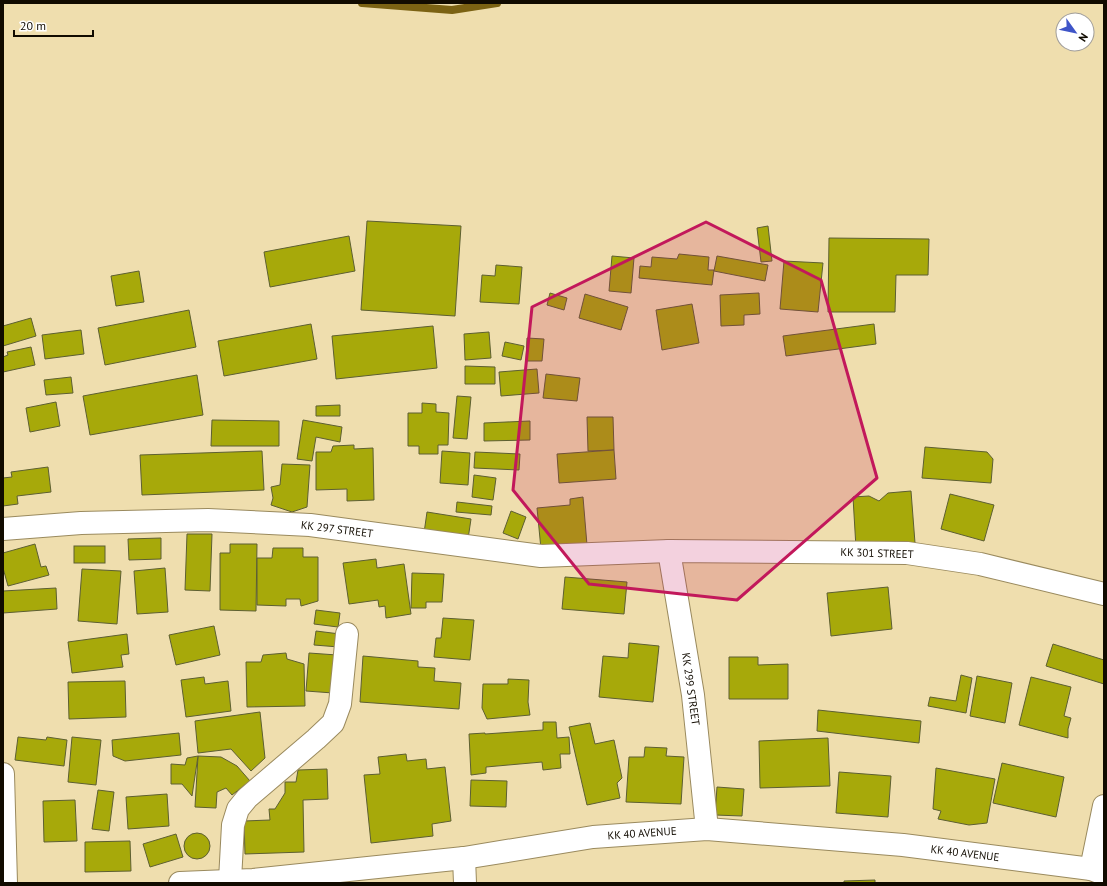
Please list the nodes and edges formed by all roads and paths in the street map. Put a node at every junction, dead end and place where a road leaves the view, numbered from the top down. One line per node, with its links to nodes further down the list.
1 (3, 529): 2 (street, KK 297 STREET)
2 (669, 551): 3 (street, KK 301 STREET); 7 (street, KK 299 STREET)
3 (1104, 594)
4 (347, 634): 10 (street)
5 (3, 774): 12 (street)
6 (1104, 806): 9 (street)
7 (707, 829): 8 (street, KK 40 AVENUE); 9 (street, KK 40 AVENUE)
8 (464, 858): 11 (street, KK 40 AVENUE); 14 (street)
9 (1097, 872)
10 (230, 880): 11 (street, KK 40 AVENUE); 13 (street, KK 40 AVENUE)
11 (253, 882)
12 (6, 883)
13 (180, 883)
14 (465, 883)

